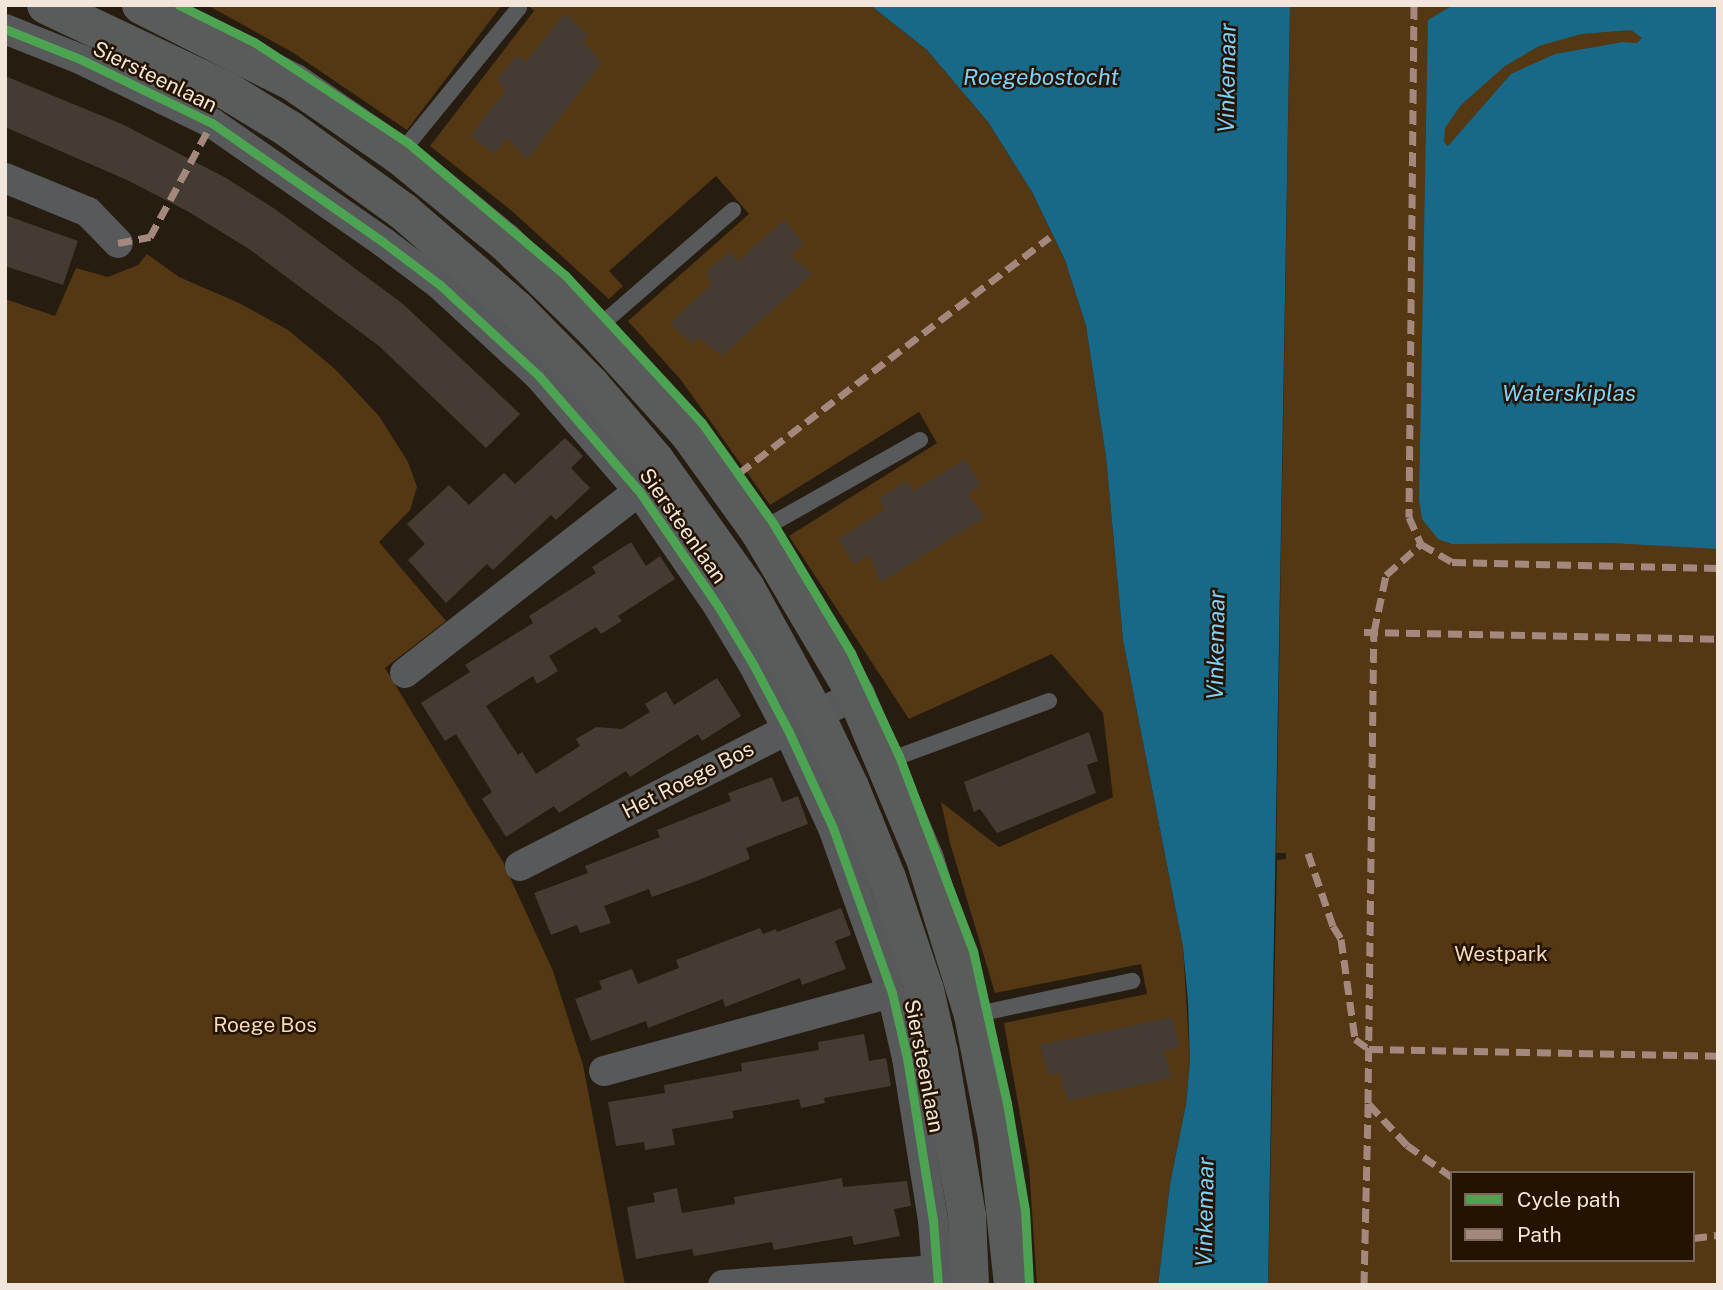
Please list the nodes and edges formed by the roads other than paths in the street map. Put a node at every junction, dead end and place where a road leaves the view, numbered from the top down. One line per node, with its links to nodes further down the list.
1 (46, 5): 6 (main road, Siersteenlaan)
2 (141, 5): 5 (main road)
3 (519, 8): 7 (lane)
4 (5, 29): 6 (street, Siersteenlaan)
5 (246, 58): 6 (street, Siersteenlaan); 7 (main road)
6 (220, 107): 13 (street, Siersteenlaan); 18 (main road, Siersteenlaan)
7 (398, 155): 11 (main road)
8 (5, 178): 10 (street)
9 (733, 210): 11 (lane)
10 (118, 243)
11 (595, 330): 14 (main road)
12 (920, 440): 14 (lane)
13 (639, 491): 15 (street); 18 (street, Siersteenlaan)
14 (759, 531): 16 (main road)
15 (405, 673)
16 (856, 695): 18 (street, Het Roege Bos); 19 (main road)
17 (1049, 701): 19 (lane)
18 (802, 723): 20 (street, Het Roege Bos); 22 (street, Siersteenlaan); 25 (main road, Siersteenlaan)
19 (883, 762): 23 (main road)
20 (520, 866)
21 (1132, 981): 23 (lane)
22 (891, 993): 24 (street); 25 (street, Siersteenlaan)
23 (973, 1015): 27 (main road)
24 (604, 1071)
25 (949, 1280): 26 (street)
26 (723, 1285)
27 (1013, 1285)

